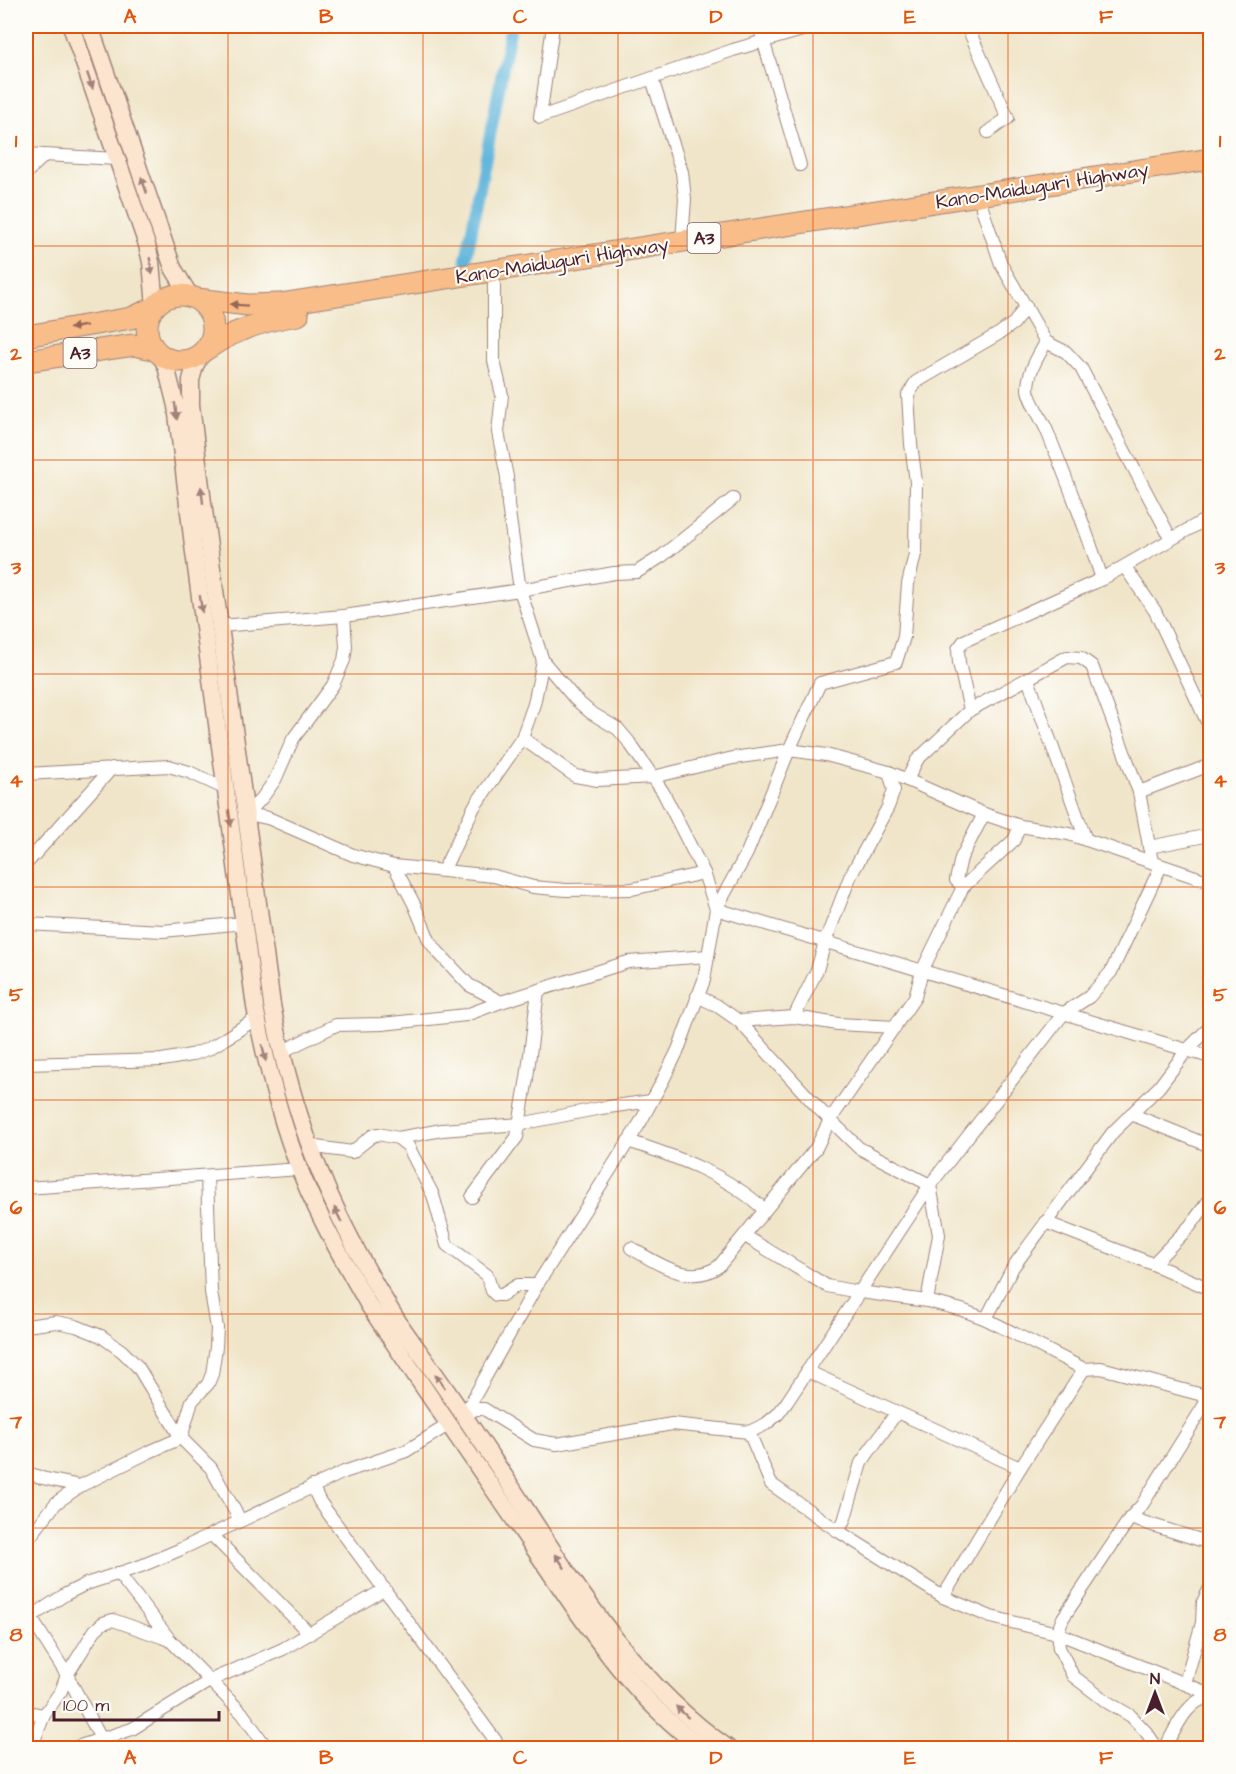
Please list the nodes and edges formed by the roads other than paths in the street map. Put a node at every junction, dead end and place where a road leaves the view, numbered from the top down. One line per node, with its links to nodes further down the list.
1 (71, 26): 12 (main road, one-way to 12)
2 (90, 26): 21 (main road, one-way to 2)
3 (552, 26): 8 (street)
4 (759, 26): 7 (street)
5 (816, 26): 7 (street)
6 (967, 26): 9 (street)
7 (764, 40): 8 (street); 14 (street)
8 (652, 79): 19 (street)
9 (988, 132)
10 (26, 154): 11 (street)
11 (44, 156): 12 (street); 16 (street)
12 (117, 159): 23 (main road, one-way to 23)
13 (1210, 159): 18 (highway, Kano-Maiduguri Highway / A3)
14 (800, 165)
15 (1210, 172): 17 (highway, Kano-Maiduguri Highway / A3)
16 (26, 173)
17 (982, 208): 18 (highway, Kano-Maiduguri Highway / A3); 22 (street)
18 (763, 235): 19 (highway, Kano-Maiduguri Highway / A3); 20 (highway, Kano-Maiduguri Highway / A3)
19 (682, 241): 21 (highway, Kano-Maiduguri Highway / A3, one-way to 21)
20 (494, 284): 27 (highway, Kano-Maiduguri Highway / A3); 34 (street)
21 (194, 298): 23 (highway, A3); 27 (highway)
22 (1026, 306): 25 (street); 42 (street)
23 (154, 307): 24 (highway, A3, one-way to 24); 26 (highway)
24 (26, 336)
25 (1046, 342): 31 (street); 33 (street)
26 (157, 352): 27 (highway, A3); 28 (highway, A3); 49 (main road, one-way to 49)
27 (204, 352): 36 (main road, one-way to 27)
28 (26, 361)
29 (733, 499): 34 (street)
30 (1210, 517): 31 (street)
31 (1171, 539): 32 (street)
32 (1125, 567): 33 (street); 40 (street)
33 (1102, 579): 39 (street)
34 (520, 590): 35 (street); 37 (street)
35 (344, 616): 36 (street); 51 (street)
36 (220, 626): 51 (main road)
37 (543, 661): 41 (street); 47 (street)
38 (1028, 680): 39 (street); 50 (street); 55 (street)
39 (970, 710): 48 (street)
40 (1210, 728)
41 (522, 738): 47 (street); 60 (street)
42 (789, 750): 45 (street); 47 (street); 64 (street)
43 (1210, 765): 50 (street)
44 (112, 768): 46 (street); 49 (street); 57 (street)
45 (889, 772): 48 (street); 67 (street)
46 (26, 774)
47 (654, 777): 61 (street)
48 (907, 780): 52 (street)
49 (226, 789): 65 (main road, one-way to 65)
50 (1139, 792): 56 (street)
51 (246, 814): 59 (street); 80 (main road)
52 (984, 814): 53 (street); 63 (street)
53 (1020, 826): 55 (street); 63 (street)
54 (1210, 835): 56 (street)
55 (1086, 840): 58 (street)
56 (1149, 847): 58 (street)
57 (26, 864)
58 (1157, 864): 62 (street); 73 (street)
59 (394, 866): 60 (street); 72 (street)
60 (444, 869): 61 (street)
61 (704, 873): 64 (street)
62 (1210, 882)
63 (963, 887): 69 (street)
64 (716, 909): 67 (street); 68 (street)
65 (244, 922): 66 (street); 75 (main road)
66 (26, 924)
67 (825, 942): 69 (street); 74 (street)
68 (708, 956): 70 (street); 71 (street)
69 (921, 971): 73 (street); 77 (street)
70 (538, 991): 72 (street); 86 (street)
71 (697, 996): 76 (street); 83 (street)
72 (501, 1002): 80 (street)
73 (1064, 1013): 79 (street); 93 (street)
74 (794, 1017): 76 (street); 77 (street)
75 (257, 1018): 82 (street); 91 (main road, one-way to 91)
76 (739, 1021): 85 (street)
77 (895, 1027): 85 (street)
78 (1210, 1027): 79 (street)
79 (1187, 1050): 81 (street); 84 (street)
80 (281, 1052): 89 (main road)
81 (1210, 1057)
82 (26, 1064)
83 (651, 1101): 86 (street); 88 (street)
84 (1131, 1114): 90 (street); 98 (street)
85 (830, 1120): 93 (street); 97 (street)
86 (520, 1124): 87 (street); 95 (street)
87 (398, 1138): 89 (street); 102 (street)
88 (628, 1141): 97 (street); 102 (street)
89 (309, 1146): 112 (main road, one-way to 89)
90 (1210, 1146)
91 (300, 1169): 92 (street); 113 (main road)
92 (207, 1176): 94 (street); 115 (street)
93 (930, 1185): 104 (street); 105 (street)
94 (26, 1188)
95 (472, 1197)
96 (1210, 1199): 101 (street)
97 (765, 1210): 99 (street)
98 (1045, 1222): 101 (street); 106 (street)
99 (745, 1236): 100 (street); 104 (street)
100 (631, 1248)
101 (1153, 1264): 103 (street)
102 (537, 1285): 112 (street)
103 (1210, 1289)
104 (860, 1292): 105 (street); 109 (street)
105 (927, 1301): 106 (street)
106 (986, 1319): 108 (street)
107 (26, 1326): 115 (street)
108 (1084, 1369): 110 (street); 116 (street)
109 (807, 1371): 111 (street); 114 (street)
110 (1210, 1396): 120 (street)
111 (897, 1412): 116 (street); 122 (street)
112 (464, 1415): 114 (street); 146 (main road, one-way to 112)
113 (448, 1425): 119 (street); 145 (main road)
114 (749, 1432): 122 (street)
115 (181, 1438): 118 (street); 121 (street)
116 (1020, 1468): 129 (street)
117 (26, 1472): 118 (street)
118 (80, 1486): 124 (street)
119 (312, 1486): 121 (street); 128 (street)
120 (1130, 1518): 125 (street); 131 (street)
121 (240, 1520): 123 (street)
122 (838, 1531): 129 (street)
123 (212, 1535): 126 (street); 132 (street)
124 (26, 1542)
125 (1210, 1543)
126 (118, 1574): 130 (street); 133 (street)
127 (1210, 1588): 136 (street)
128 (385, 1589): 132 (street); 144 (street)
129 (943, 1597): 131 (street)
130 (27, 1616): 134 (street)
131 (1057, 1633): 136 (street); 147 (street)
132 (310, 1634): 135 (street)
133 (170, 1640): 134 (street); 135 (street)
134 (67, 1675): 139 (street); 140 (street)
135 (211, 1680): 140 (street); 143 (street)
136 (1185, 1683): 137 (street)
137 (1210, 1695): 148 (street)
138 (26, 1712): 139 (street)
139 (44, 1715): 141 (street)
140 (103, 1744): 142 (street)
141 (32, 1749)
142 (74, 1749)
143 (267, 1749)
144 (501, 1749)
145 (702, 1749)
146 (728, 1749)
147 (1157, 1749)
148 (1165, 1749)

